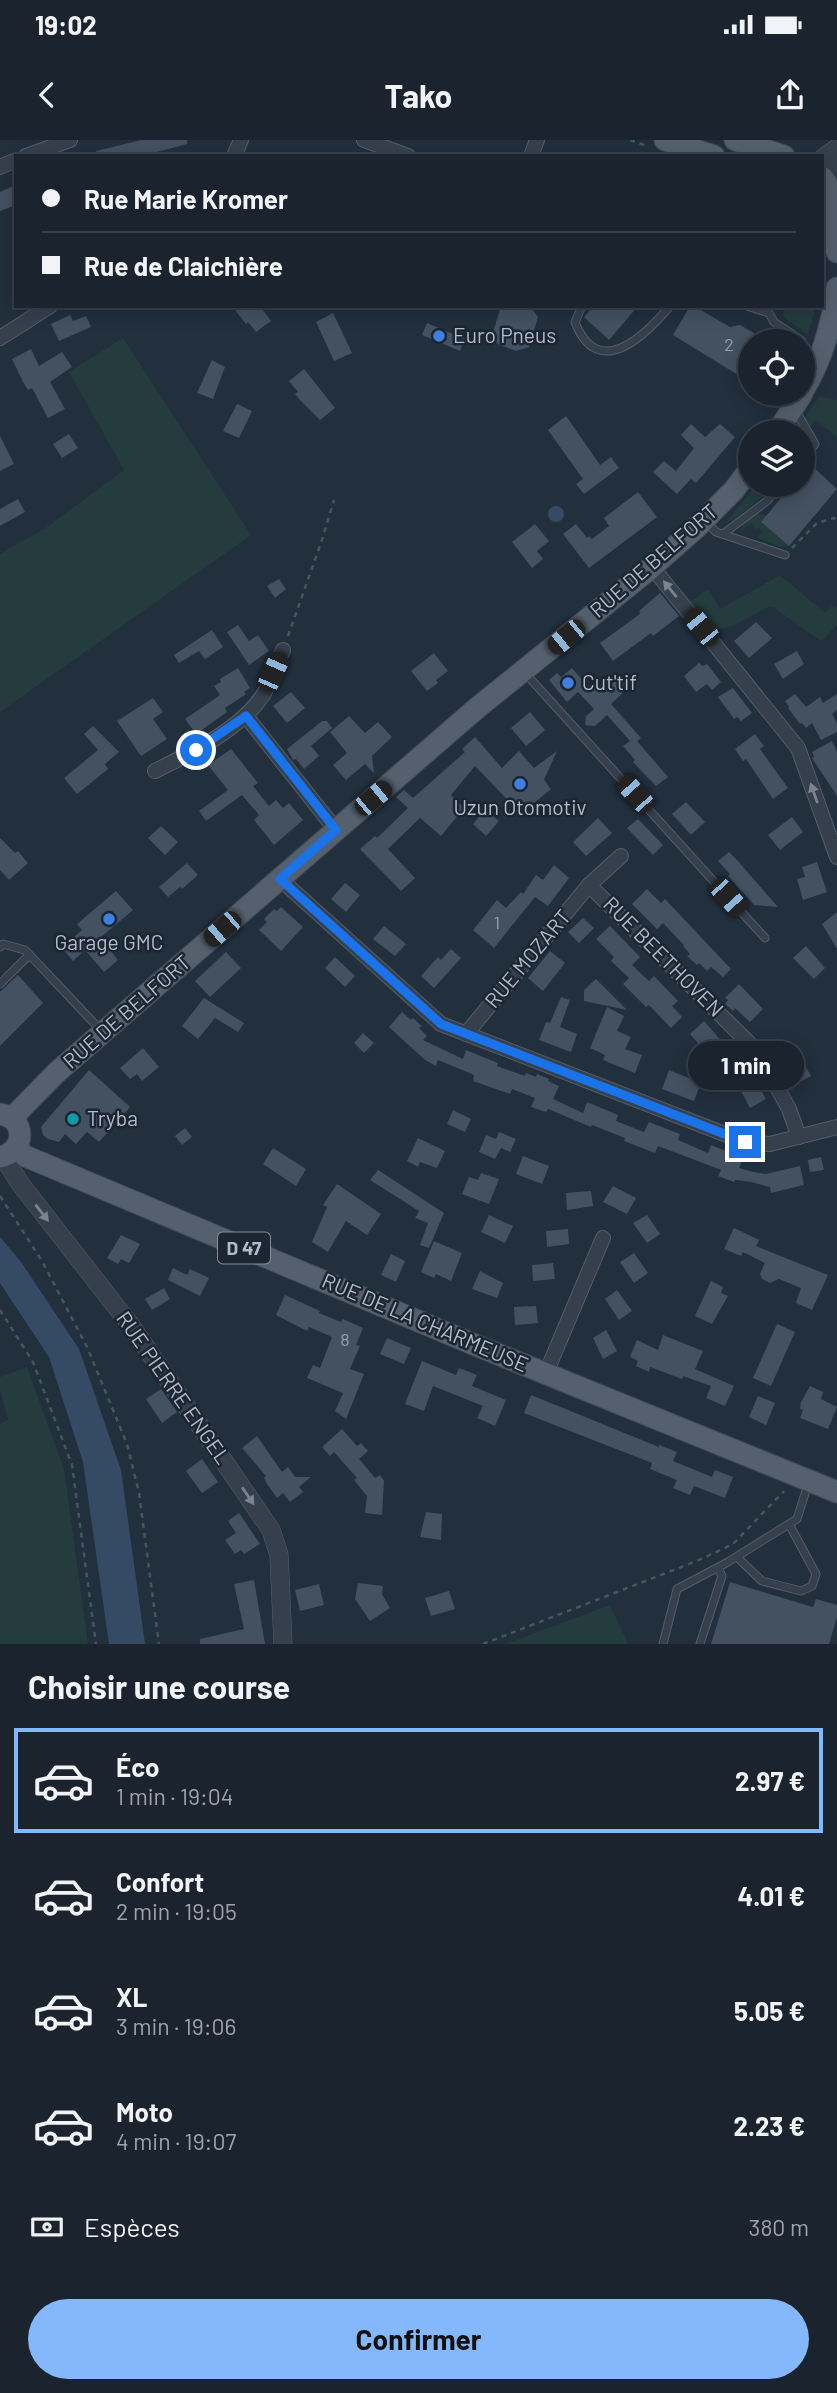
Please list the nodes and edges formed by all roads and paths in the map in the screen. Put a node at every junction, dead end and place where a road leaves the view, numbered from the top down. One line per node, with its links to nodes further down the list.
1 (70, 140): 5 (street)
2 (364, 140): 6 (street)
3 (665, 140): 7 (main road)
4 (735, 140): 8 (main road)
5 (32, 154)
6 (402, 154)
7 (703, 154)
8 (779, 154)
9 (837, 164): 10 (street)
10 (824, 183): 12 (main road)
11 (824, 224): 13 (main road)
12 (837, 229)
13 (837, 252)
14 (837, 288): 21 (main road)
15 (47, 308): 20 (street)
16 (579, 308): 17 (lane)
17 (668, 308)
18 (753, 308): 19 (lane)
19 (786, 329)
20 (0, 338)
21 (815, 339)
22 (738, 485): 25 (main road, RUE DE BELFORT)
23 (770, 497): 27 (lane)
24 (334, 500): 30 (path)
25 (704, 520): 27 (lane); 29 (main road, RUE DE BELFORT)
26 (837, 520): 28 (path)
27 (723, 534): 28 (lane)
28 (785, 555)
29 (652, 567): 31 (main road, RUE DE BELFORT); 36 (street, one-way to 29)
30 (283, 650): 32 (street)
31 (524, 671): 34 (main road, RUE DE BELFORT); 39 (lane)
32 (246, 716): 33 (street); 34 (street)
33 (155, 771)
34 (336, 830): 37 (main road, RUE DE BELFORT)
35 (621, 856): 38 (street, RUE MOZART)
36 (837, 857)
37 (280, 879): 44 (street); 45 (main road, RUE DE BELFORT)
38 (589, 885): 44 (street, RUE MOZART); 47 (street, RUE BEETHOVEN)
39 (765, 938)
40 (0, 947): 41 (lane)
41 (29, 955): 42 (lane); 43 (lane)
42 (0, 984)
43 (94, 1023)
44 (466, 1034): 47 (street)
45 (6, 1116): 48 (main road)
46 (837, 1128): 47 (street)
47 (799, 1137)
48 (7, 1154): 52 (main road, RUE DE LA CHARMEUSE / D 47); 60 (street, RUE PIERRE ENGEL, one-way to 60)
49 (0, 1196): 59 (path)
50 (603, 1238): 52 (street)
51 (0, 1310): 58 (path)
52 (546, 1373): 53 (main road, RUE DE LA CHARMEUSE / D 47)
53 (804, 1479): 54 (main road, RUE DE LA CHARMEUSE / D 47); 55 (lane); 61 (path)
54 (837, 1492)
55 (789, 1524): 56 (lane); 56 (lane)
56 (737, 1557): 57 (lane)
57 (718, 1568): 62 (lane); 63 (lane)
58 (96, 1644)
59 (159, 1644)
60 (283, 1644)
61 (483, 1644)
62 (663, 1644)
63 (700, 1644)

